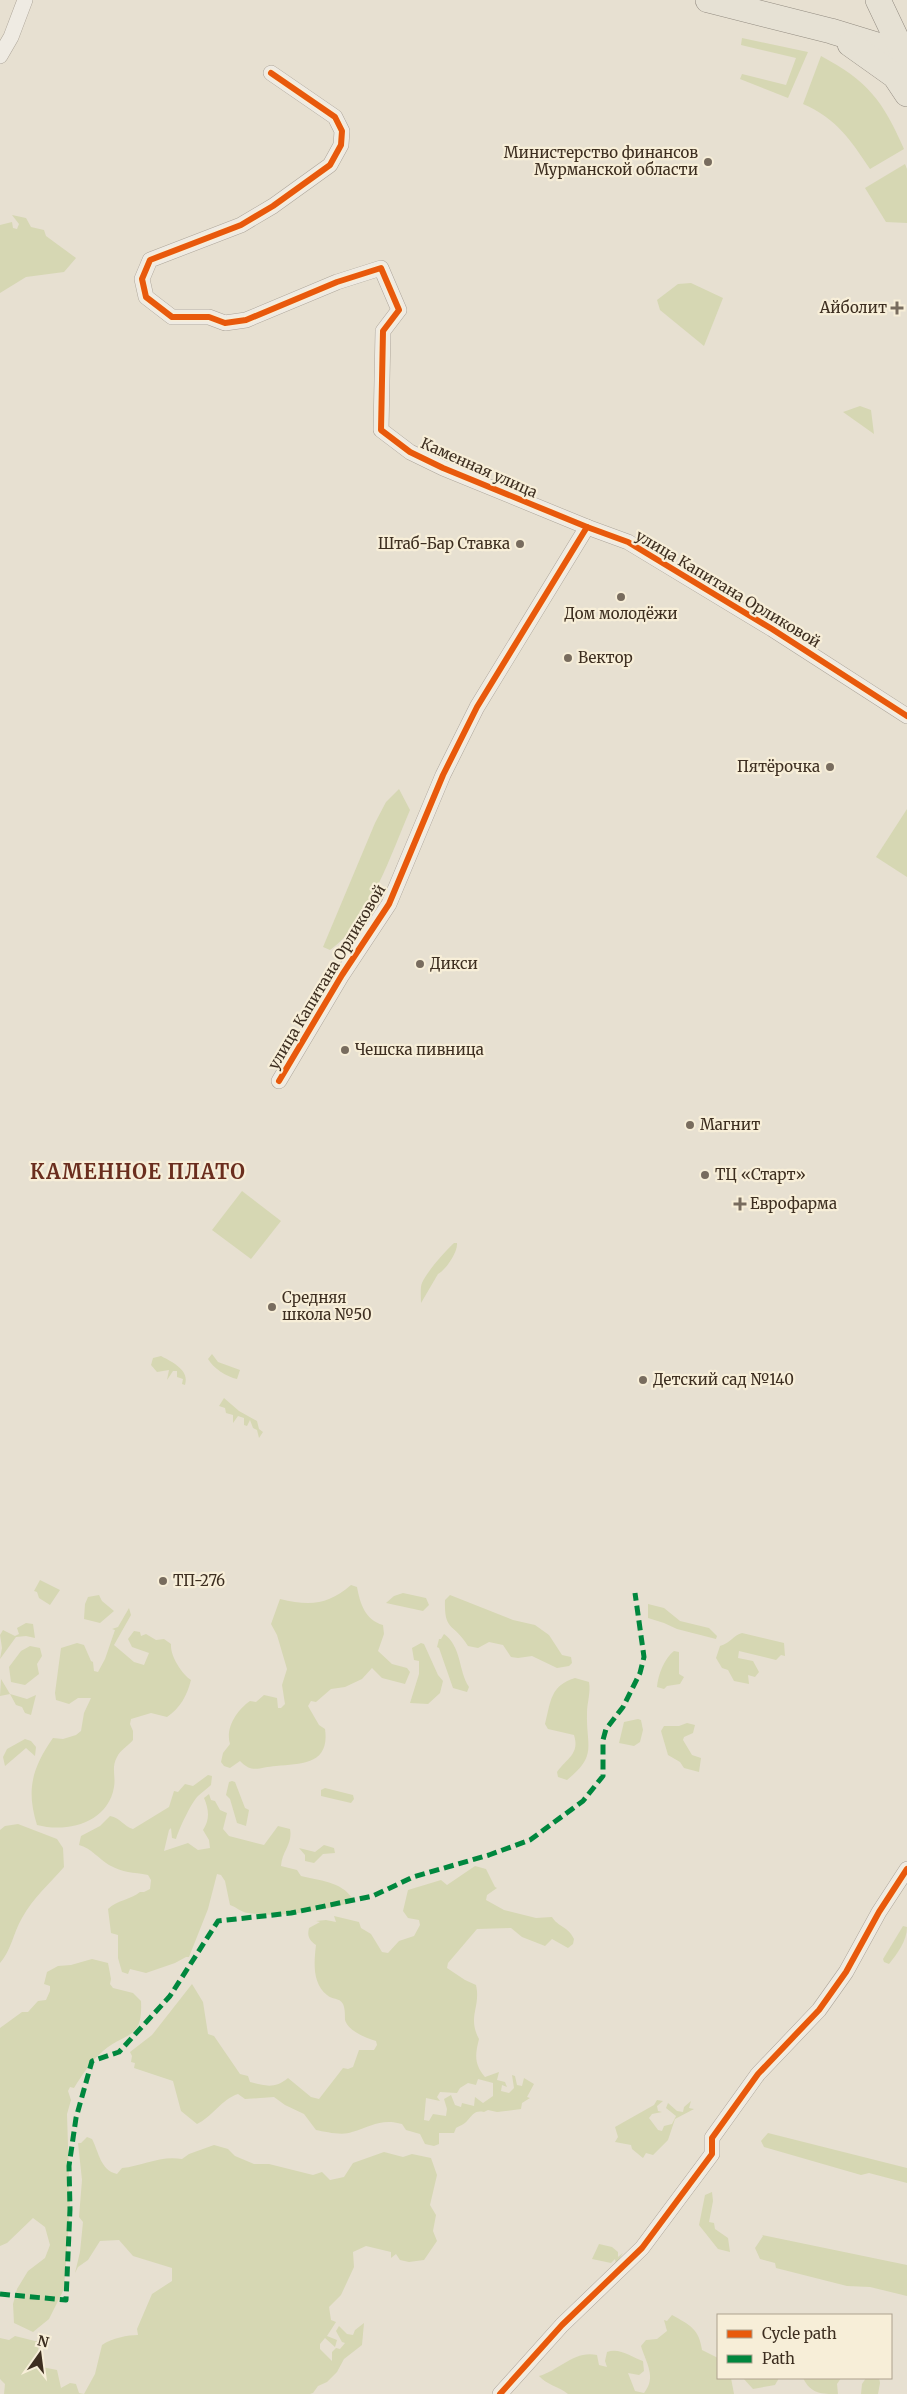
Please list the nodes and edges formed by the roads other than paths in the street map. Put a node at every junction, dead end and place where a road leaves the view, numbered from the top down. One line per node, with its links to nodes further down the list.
1 (25, 0): 5 (street)
2 (708, 0): 4 (main road)
3 (878, 0): 6 (main road)
4 (832, 31): 6 (main road); 8 (main road)
5 (0, 56)
6 (905, 57)
7 (271, 74): 9 (street, Каменная улица)
8 (907, 94)
9 (587, 527): 10 (street, улица Капитана Орликовой); 11 (street, улица Капитана Орликовой)
10 (907, 716)
11 (279, 1081)
12 (907, 1869): 13 (street)
13 (500, 2394)

